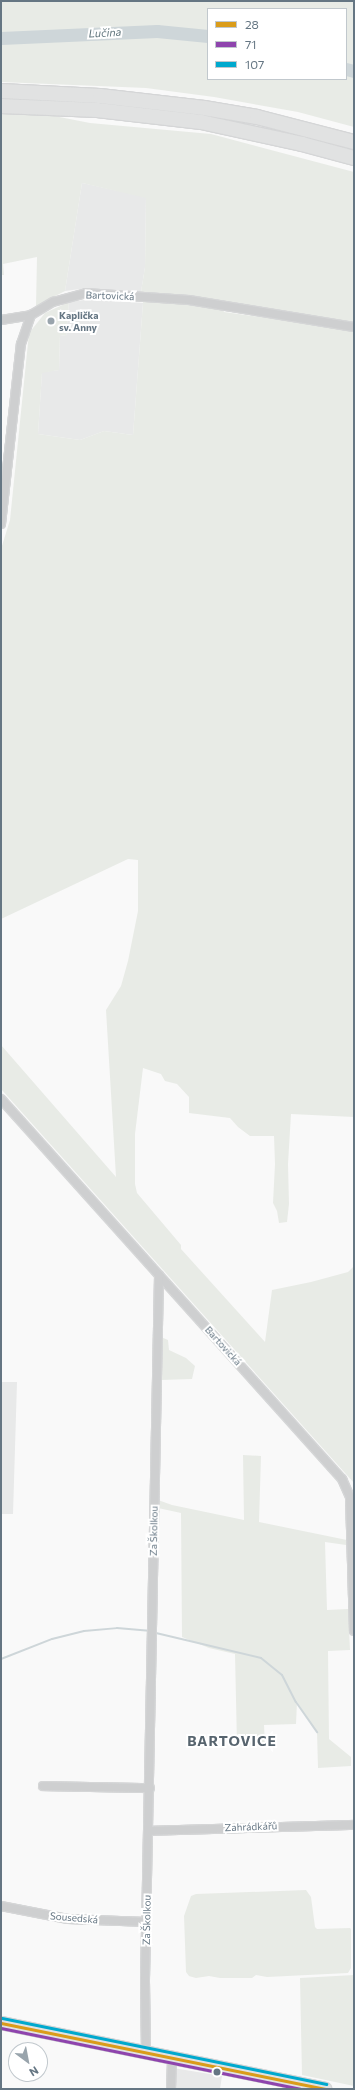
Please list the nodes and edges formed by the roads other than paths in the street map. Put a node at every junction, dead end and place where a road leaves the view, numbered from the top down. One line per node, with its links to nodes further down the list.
1 (1, 91): 3 (highway)
2 (1, 106): 4 (highway)
3 (354, 142)
4 (354, 158)
5 (32, 315): 6 (street); 7 (street, Bartovická); 8 (street)
6 (1, 320)
7 (354, 327)
8 (1, 524)
9 (1, 1098): 10 (street, Bartovická)
10 (159, 1275): 11 (street, Bartovická); 14 (street, Za Školkou)
11 (354, 1562): 12 (street, Bartovická)
12 (354, 1631)
13 (43, 1786): 14 (street)
14 (150, 1788): 16 (street, Za Školkou)
15 (354, 1825): 16 (street, Zahrádkářů)
16 (149, 1831): 18 (street, Za Školkou)
17 (1, 1906): 18 (street, Sousedská)
18 (147, 1922): 20 (street, Za Školkou)
19 (1, 2023): 20 (main road)
20 (146, 2053): 21 (main road)
21 (172, 2058): 22 (street); 23 (main road)
22 (171, 2089)
23 (325, 2089)

